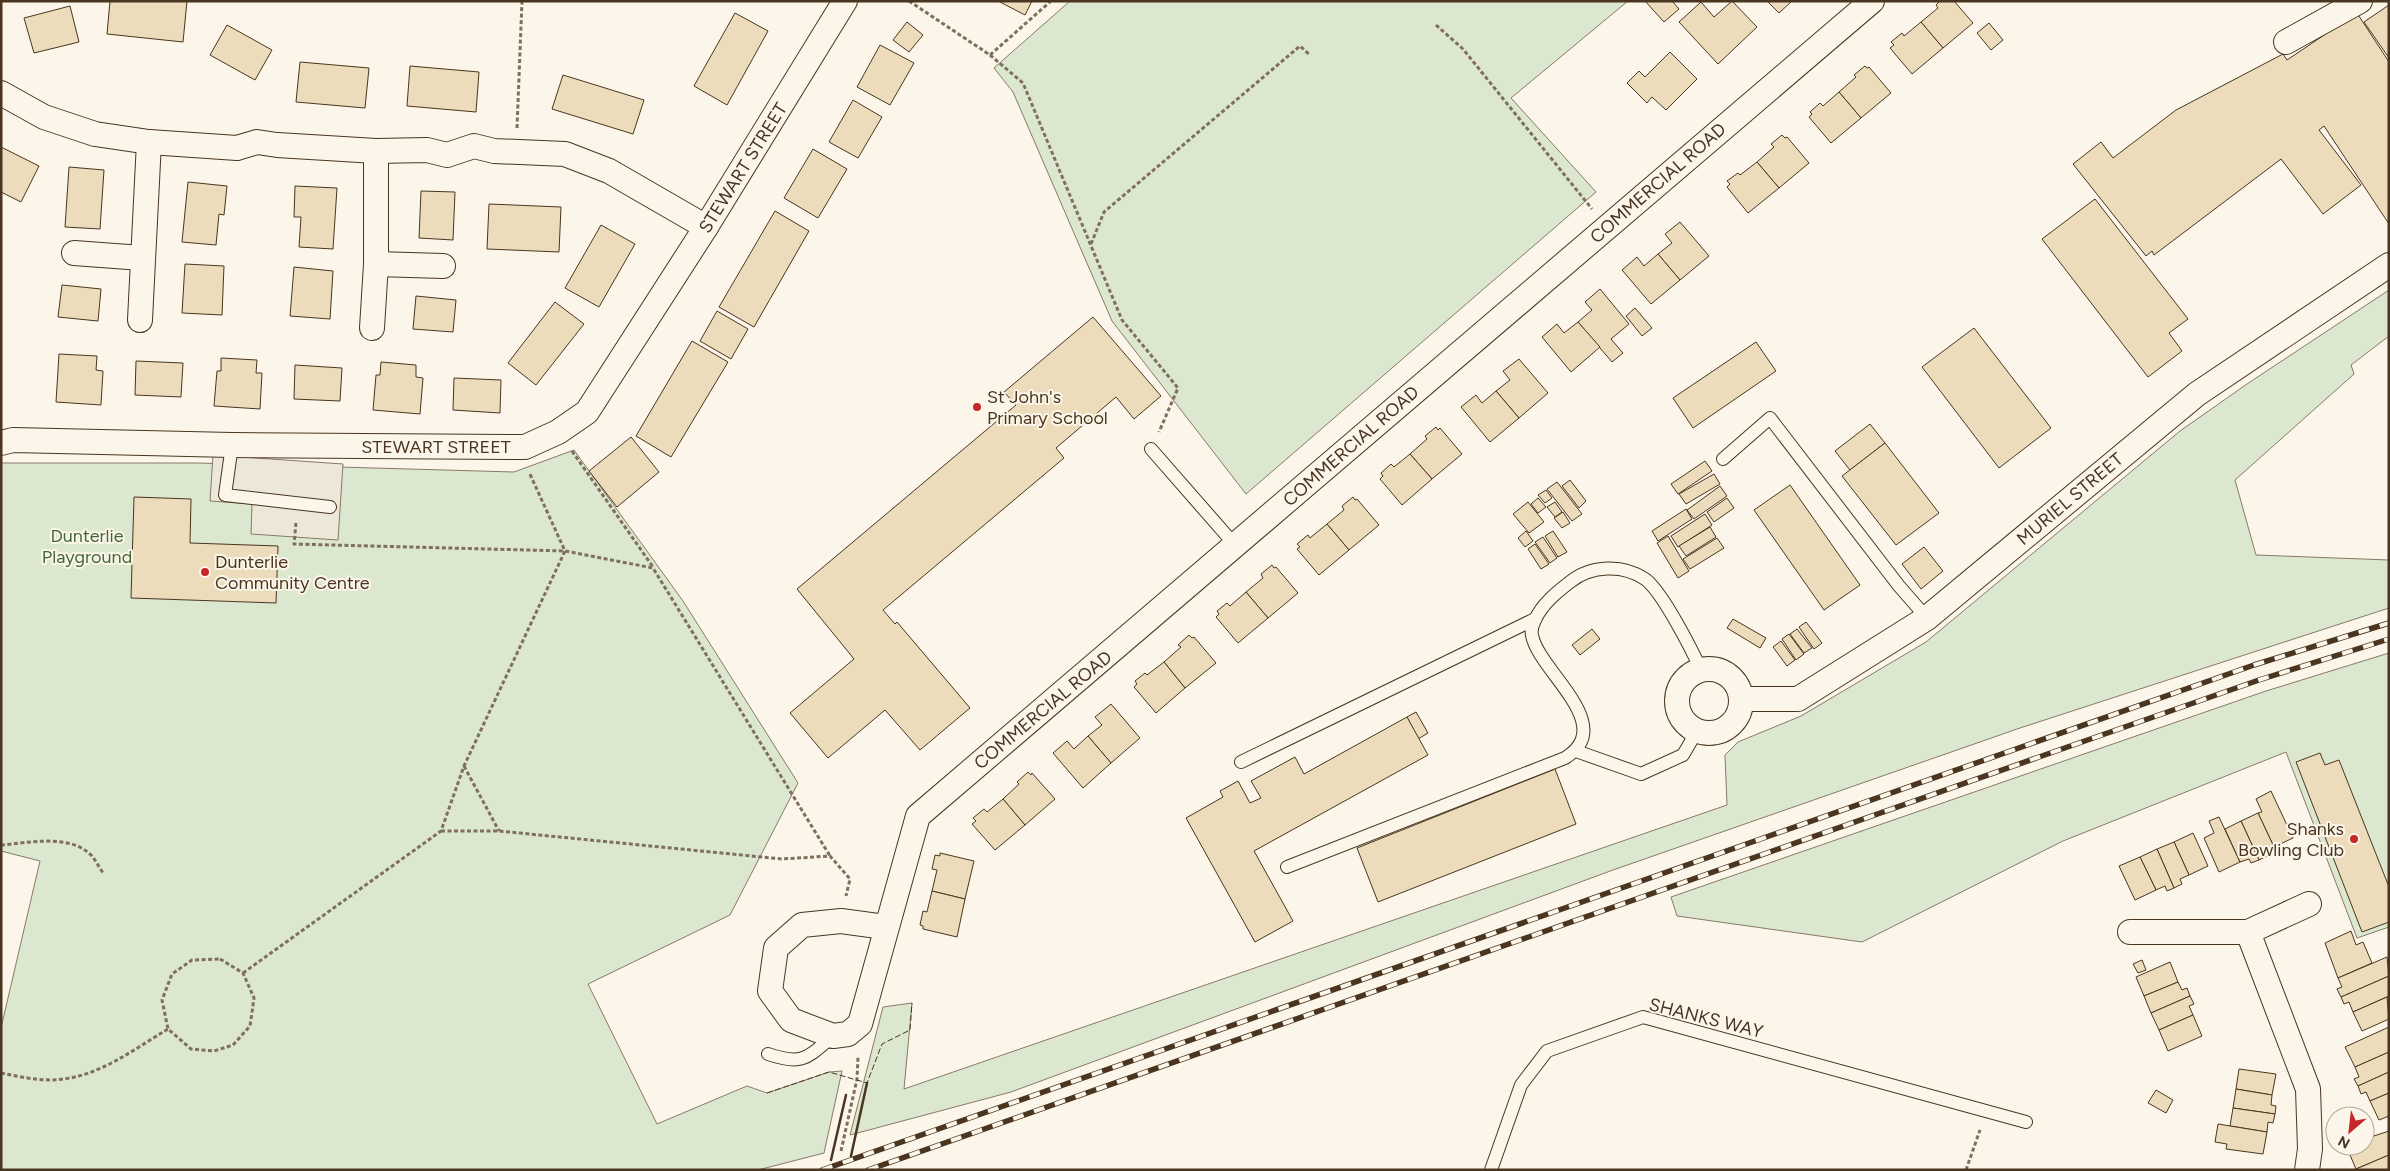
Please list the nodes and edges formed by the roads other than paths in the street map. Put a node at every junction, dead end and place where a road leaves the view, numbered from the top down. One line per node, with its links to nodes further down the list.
1 (845, 1): 8 (street, STEWART STREET)
2 (1872, 1): 21 (street, COMMERCIAL ROAD)
3 (2360, 1): 4 (street)
4 (2286, 42)
5 (1, 93): 6 (street)
6 (149, 142): 7 (street); 10 (street)
7 (376, 151): 8 (street); 11 (street)
8 (706, 227): 17 (street, STEWART STREET)
9 (74, 253): 10 (street)
10 (142, 258): 14 (street)
11 (376, 264): 13 (street); 15 (street)
12 (2389, 265): 22 (street, MURIEL STREET)
13 (443, 266)
14 (140, 320)
15 (372, 328)
16 (1, 443): 17 (street, STEWART STREET)
17 (232, 445): 20 (lane)
18 (1151, 449): 21 (lane)
19 (1722, 459): 22 (lane)
20 (330, 507)
21 (1235, 545): 31 (street, COMMERCIAL ROAD)
22 (1927, 618): 25 (street, MURIEL STREET)
23 (1535, 619): 24 (lane); 27 (lane); 28 (lane)
24 (1701, 670): 25 (street); 26 (street)
25 (1741, 699): 26 (street)
26 (1697, 731): 27 (lane)
27 (1576, 751): 29 (lane)
28 (1241, 762)
29 (1287, 867)
30 (2309, 904): 33 (street)
31 (885, 927): 34 (street, COMMERCIAL ROAD); 34 (street)
32 (2130, 932): 33 (street)
33 (2248, 932): 38 (street)
34 (833, 1036): 35 (lane)
35 (768, 1054)
36 (2026, 1122): 37 (lane, SHANKS WAY)
37 (1491, 1170)
38 (2307, 1170)

